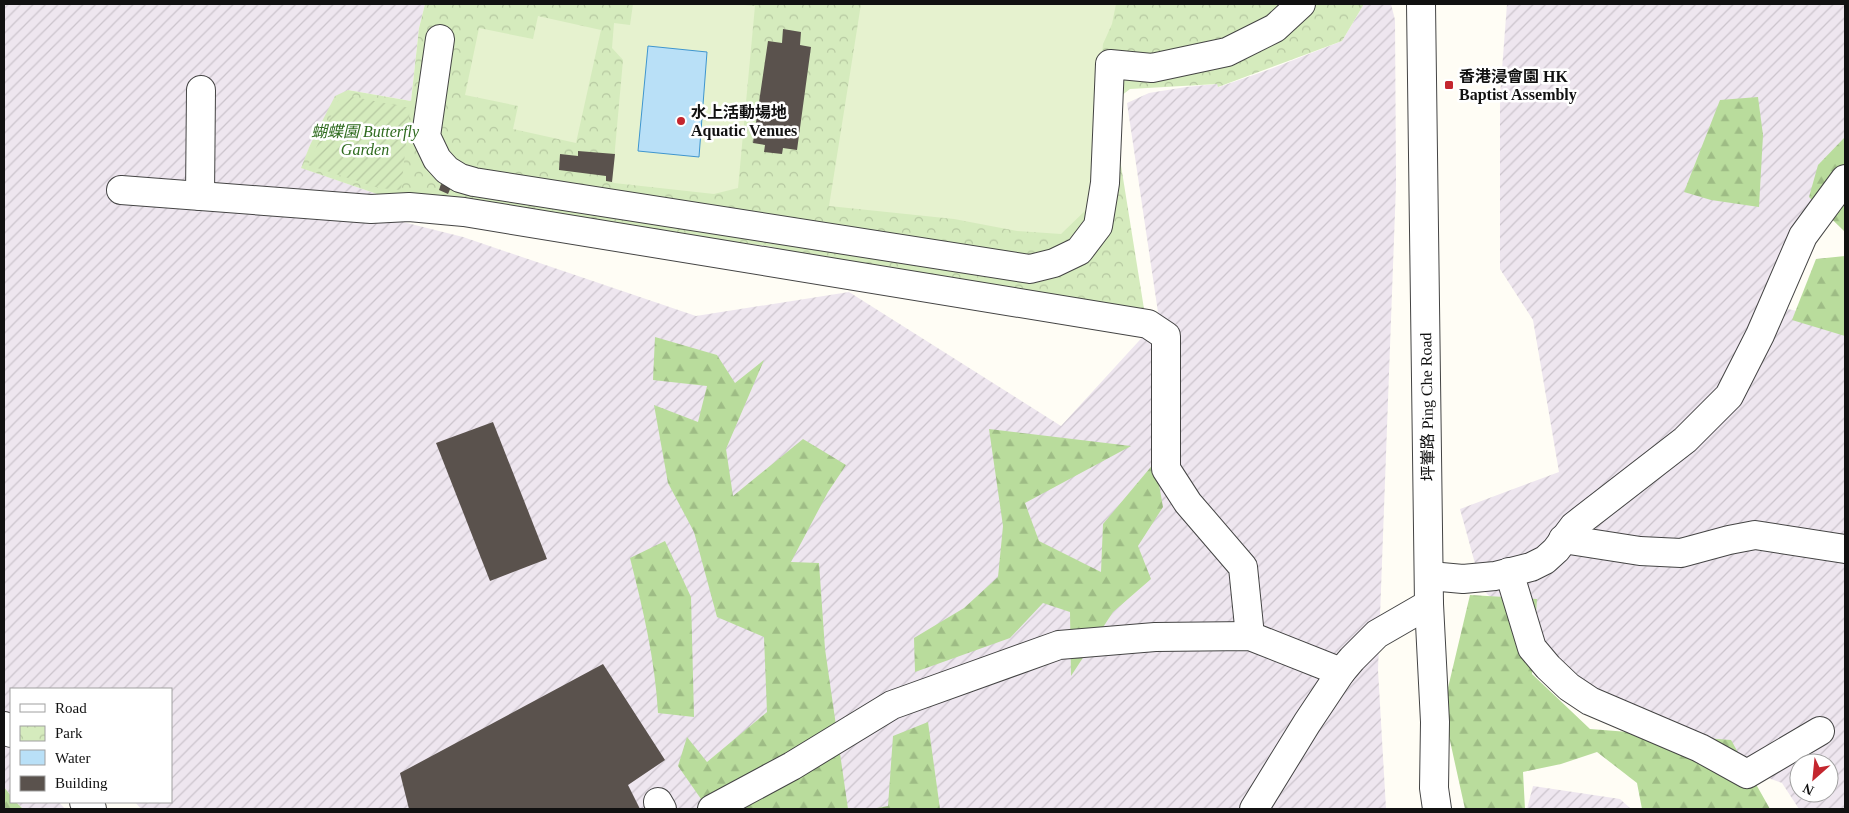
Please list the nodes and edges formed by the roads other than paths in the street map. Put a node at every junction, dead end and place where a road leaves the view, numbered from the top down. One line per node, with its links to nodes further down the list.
1 (1301, 4): 3 (street)
2 (1421, 4): 13 (street, 坪輋路 Ping Che Road)
3 (440, 39)
4 (201, 90): 7 (street)
5 (1845, 179): 10 (street)
6 (121, 190): 7 (street)
7 (200, 196): 9 (street)
8 (374, 198): 9 (street)
9 (409, 207): 15 (street)
10 (1563, 539): 11 (street); 12 (street)
11 (1845, 549)
12 (1509, 572): 13 (street); 17 (street)
13 (1430, 576): 14 (street, 坪輋路 Ping Che Road)
14 (1429, 604): 16 (street); 20 (street, 坪輋路 Ping Che Road)
15 (1250, 636): 16 (street); 18 (street)
16 (1341, 672): 19 (street)
17 (1820, 731)
18 (712, 809)
19 (1254, 809)
20 (1437, 809)

